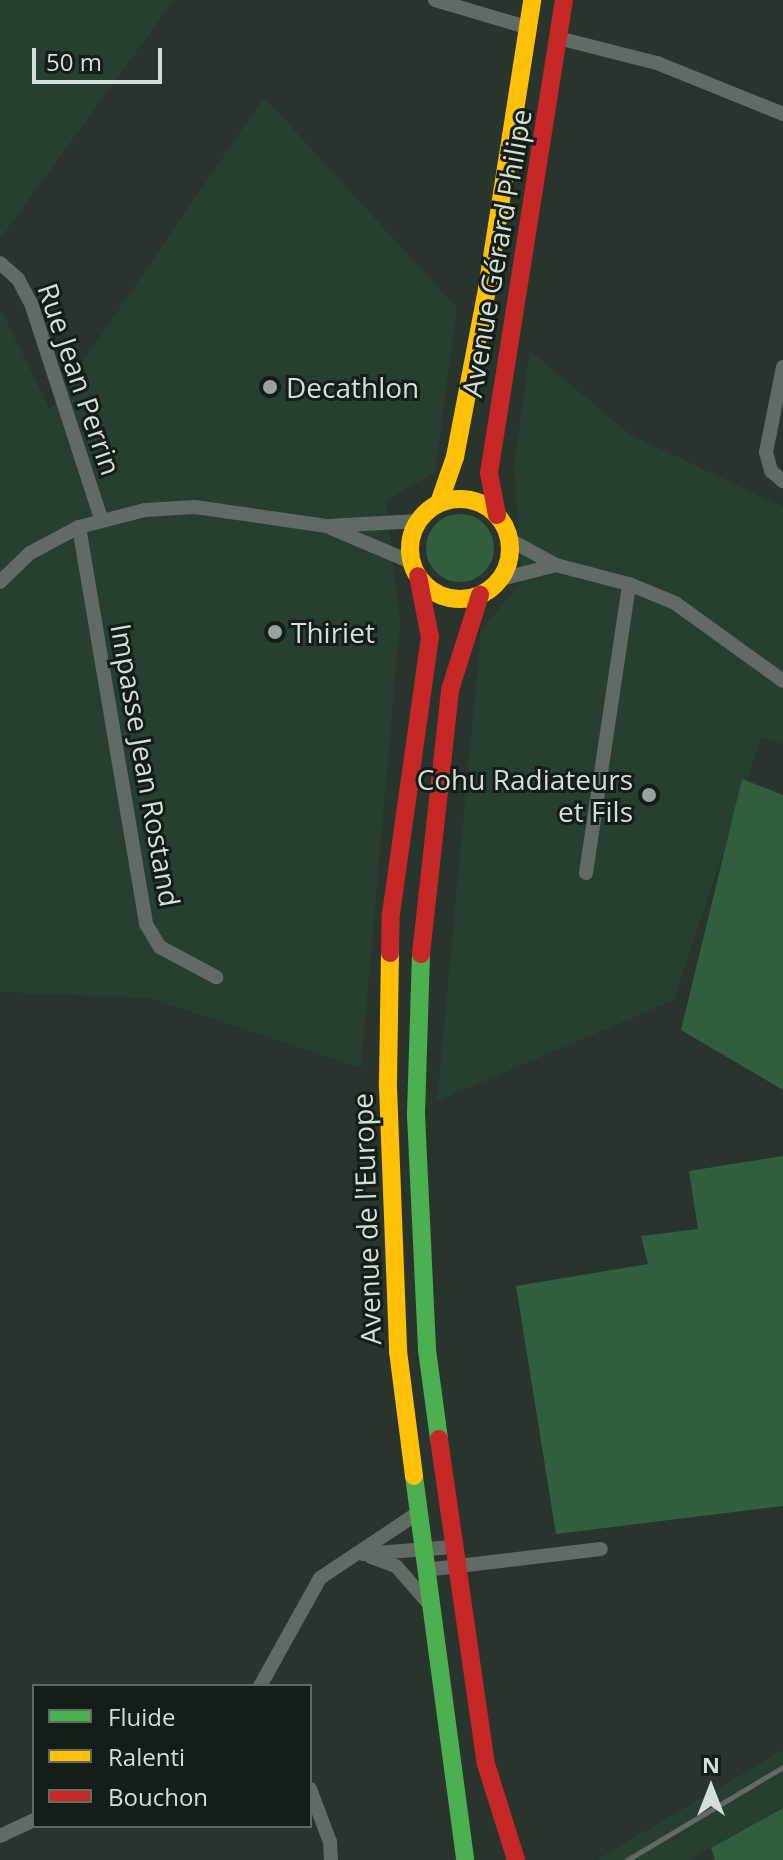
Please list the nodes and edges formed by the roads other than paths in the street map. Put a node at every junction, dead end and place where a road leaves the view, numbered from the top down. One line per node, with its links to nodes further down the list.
1 (435, 0): 4 (street)
2 (532, 0): 4 (main road, Avenue Gérard Philipe)
3 (564, 0): 5 (main road, Avenue Gérard Philipe)
4 (526, 27): 10 (main road, Avenue Gérard Philipe)
5 (558, 38): 6 (street); 11 (main road, Avenue Gérard Philipe)
6 (783, 114)
7 (0, 263): 12 (street, Rue Jean Perrin)
8 (783, 367): 9 (street)
9 (783, 481)
10 (439, 503): 11 (main road); 13 (main road)
11 (497, 515): 16 (main road)
12 (101, 519): 14 (street); 15 (street)
13 (419, 521): 14 (street); 18 (main road)
14 (327, 526): 18 (street)
15 (79, 527): 20 (street); 25 (street, Impasse Jean Rostand)
16 (510, 540): 17 (street); 19 (main road)
17 (556, 565): 19 (street); 21 (street)
18 (414, 569): 22 (main road); 26 (main road, Avenue de l'Europe)
19 (501, 579): 22 (main road)
20 (0, 582)
21 (629, 584): 23 (street); 24 (street)
22 (480, 595): 27 (main road, Avenue de l'Europe)
23 (783, 681)
24 (586, 873)
25 (216, 977)
26 (418, 1513): 29 (main road, Avenue de l'Europe); 30 (street)
27 (453, 1547): 29 (street); 31 (main road, Avenue de l'Europe)
28 (601, 1549): 31 (street)
29 (423, 1550): 30 (street); 32 (main road, Avenue de l'Europe)
30 (355, 1555): 33 (street); 34 (street)
31 (456, 1566): 32 (street); 40 (main road, Avenue de l'Europe)
32 (425, 1570): 33 (main road, Avenue de l'Europe)
33 (430, 1606): 39 (main road, Avenue de l'Europe)
34 (261, 1684)
35 (312, 1794): 38 (street)
36 (32, 1821): 37 (street)
37 (0, 1836)
38 (331, 1860)
39 (465, 1860)
40 (516, 1860)

